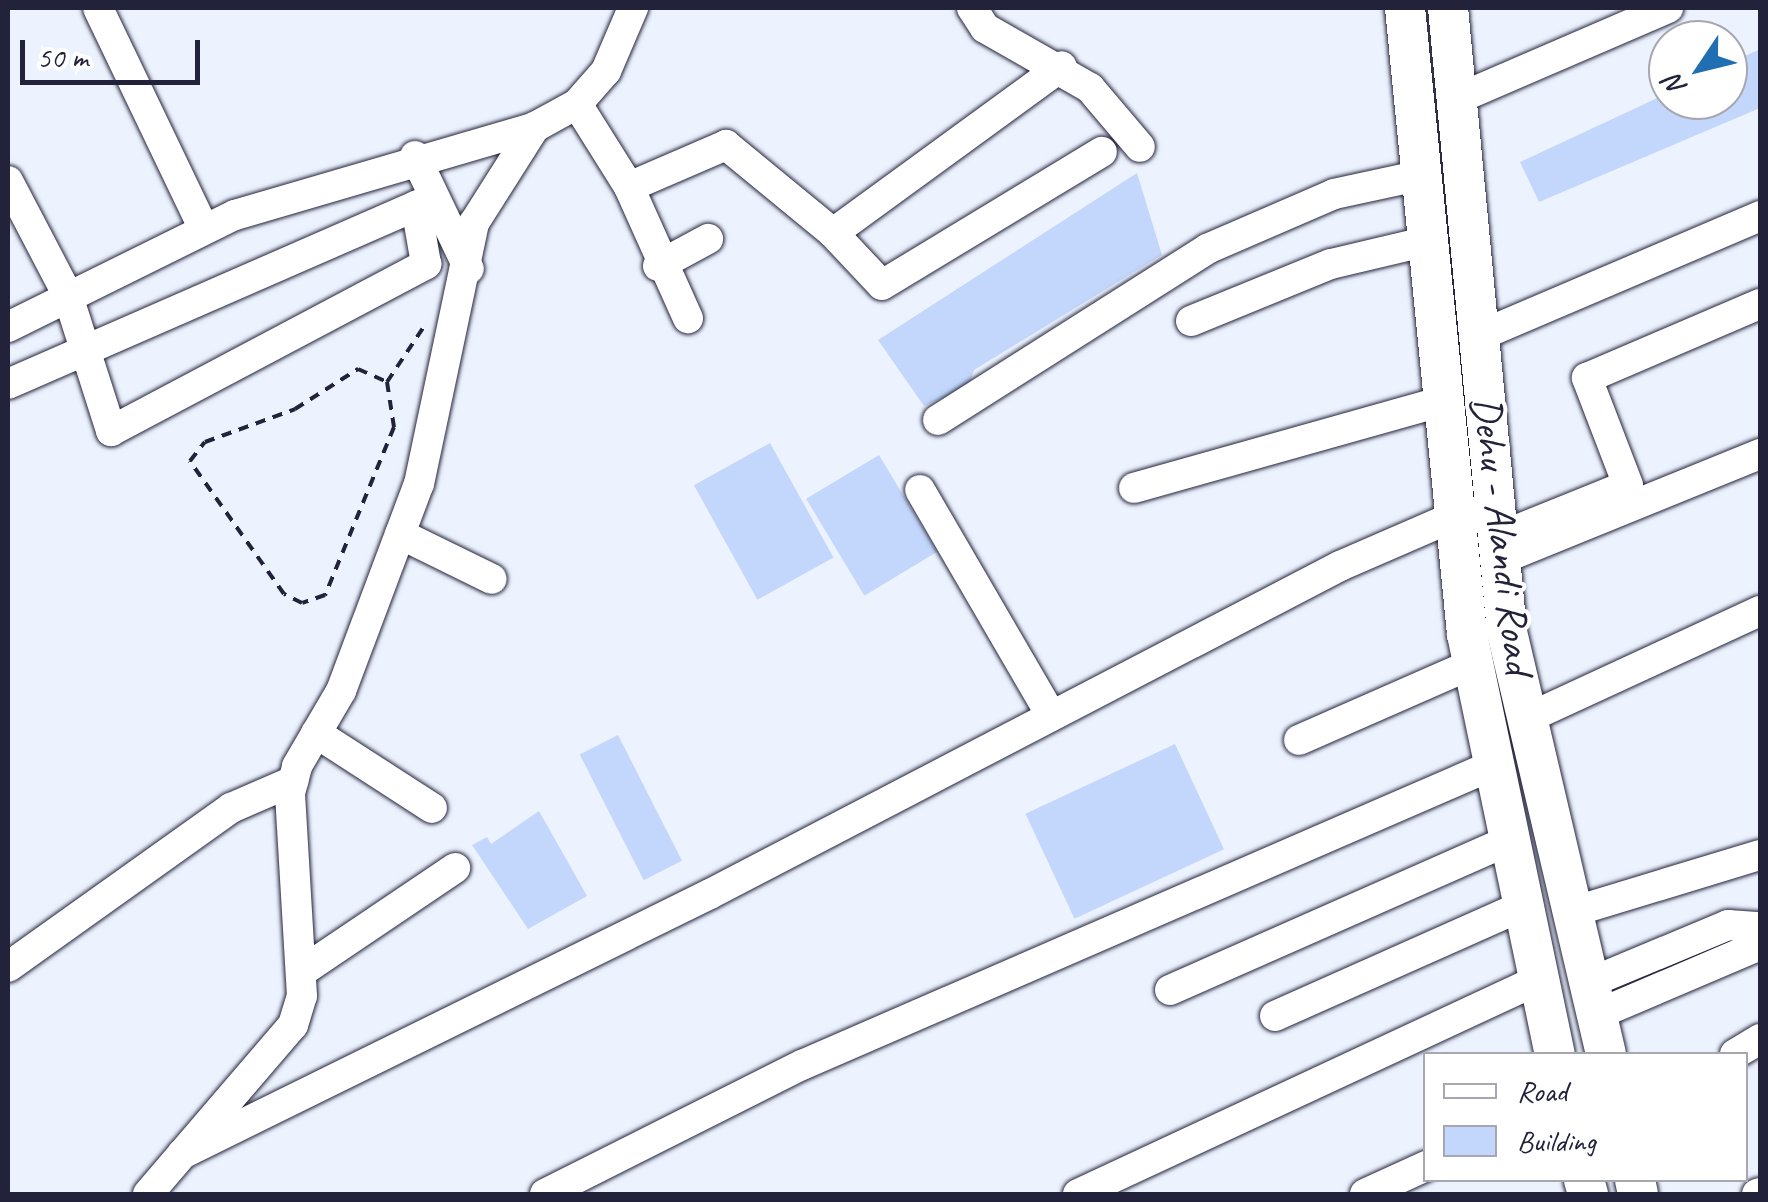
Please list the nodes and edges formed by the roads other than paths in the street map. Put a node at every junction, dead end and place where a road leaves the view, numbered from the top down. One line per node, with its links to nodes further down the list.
1 (98, 8): 19 (street)
2 (634, 8): 9 (street)
3 (972, 8): 7 (street)
4 (1406, 8): 14 (main road, Dehu - Alandi Road)
5 (1449, 8): 8 (main road, Dehu - Alandi Road)
6 (1668, 8): 8 (street)
7 (1062, 66): 11 (street); 20 (street)
8 (1457, 100): 30 (main road, Dehu - Alandi Road)
9 (577, 104): 10 (street); 16 (street)
10 (535, 127): 13 (street); 24 (street)
11 (1140, 147)
12 (1102, 152): 20 (street)
13 (416, 156): 17 (street); 19 (street)
14 (1422, 175): 22 (main road, Dehu - Alandi Road); 34 (street)
15 (8, 181): 25 (street)
16 (629, 187): 20 (street); 23 (street)
17 (424, 203): 24 (street); 31 (street); 31 (street)
18 (1760, 216): 30 (street)
19 (204, 228): 25 (street)
20 (833, 233)
21 (708, 239): 23 (street)
22 (1428, 241): 28 (street); 33 (main road, Dehu - Alandi Road)
23 (658, 266): 27 (street)
24 (469, 269): 39 (street)
25 (68, 296): 29 (street); 31 (street)
26 (1760, 304): 40 (street)
27 (688, 318)
28 (1192, 321)
29 (8, 328)
30 (1478, 336): 40 (main road, Dehu - Alandi Road)
31 (82, 356): 32 (street)
32 (8, 384)
33 (1444, 400): 36 (street); 38 (main road, Dehu - Alandi Road)
34 (938, 420)
35 (1760, 454): 40 (street)
36 (1134, 488)
37 (920, 490): 44 (street)
38 (1454, 516): 40 (street); 43 (main road, Dehu - Alandi Road); 44 (street)
39 (400, 534): 41 (street); 46 (street)
40 (1496, 536): 45 (main road, Dehu - Alandi Road)
41 (492, 579)
42 (1760, 610): 45 (street)
43 (1472, 664): 47 (street); 48 (main road, Dehu - Alandi Road)
44 (1050, 713): 68 (street)
45 (1528, 718): 55 (main road, Dehu - Alandi Road)
46 (316, 732): 49 (street); 50 (street)
47 (1299, 740)
48 (1491, 766): 51 (main road, Dehu - Alandi Road); 71 (street)
49 (293, 781): 58 (street); 59 (street)
50 (432, 808)
51 (1508, 842): 54 (main road, Dehu - Alandi Road); 61 (street)
52 (1760, 855): 55 (street)
53 (455, 868): 59 (street)
54 (1522, 906): 60 (main road, Dehu - Alandi Road); 63 (street)
55 (1572, 912): 62 (main road, Dehu - Alandi Road)
56 (1760, 927): 62 (street)
57 (1760, 945): 62 (street)
58 (8, 967)
59 (301, 972): 68 (street)
60 (1538, 980): 65 (main road, Dehu - Alandi Road); 72 (street)
61 (1170, 990)
62 (1593, 999): 66 (main road, Dehu - Alandi Road)
63 (1274, 1016)
64 (1760, 1039): 67 (street)
65 (1555, 1052)
66 (1606, 1052)
67 (1738, 1052)
68 (182, 1154): 70 (street)
69 (1423, 1167): 73 (street)
70 (148, 1194)
71 (546, 1194)
72 (1078, 1194)
73 (1364, 1194)

